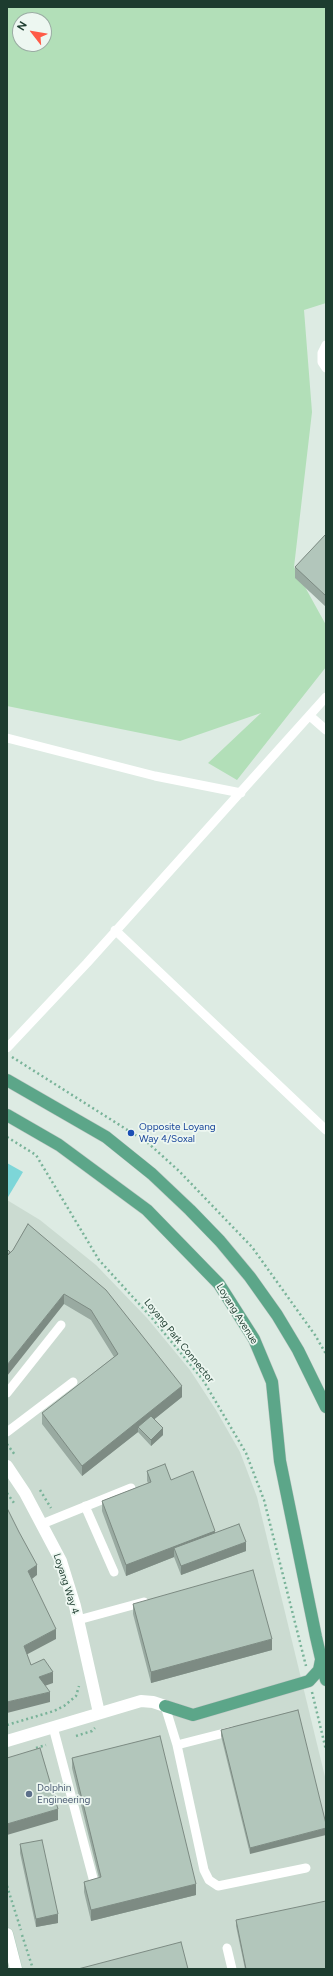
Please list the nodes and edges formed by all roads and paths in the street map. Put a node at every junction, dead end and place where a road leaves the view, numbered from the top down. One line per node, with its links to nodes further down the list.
1 (326, 345): 2 (lane)
2 (326, 368)
3 (326, 697): 4 (lane)
4 (310, 716): 5 (lane); 7 (lane)
5 (326, 730)
6 (7, 738): 7 (lane)
7 (241, 793): 8 (lane)
8 (115, 930): 9 (lane); 12 (lane)
9 (7, 1048)
10 (7, 1080): 17 (main road)
11 (7, 1115): 28 (main road, Loyang Avenue)
12 (326, 1130)
13 (7, 1137): 30 (path, Loyang Park Connector)
14 (62, 1326): 16 (lane)
15 (73, 1382): 18 (lane)
16 (7, 1393)
17 (326, 1407)
18 (7, 1432)
19 (7, 1466): 24 (street, Loyang Way 4)
20 (131, 1488): 23 (lane)
21 (7, 1493): 22 (path)
22 (15, 1505)
23 (85, 1506): 24 (lane); 25 (lane)
24 (42, 1524): 27 (street, Loyang Way 4)
25 (114, 1572)
26 (153, 1599): 27 (lane)
27 (78, 1620): 33 (street, Loyang Way 4)
28 (321, 1659): 29 (main road, Loyang Avenue); 30 (main road)
29 (326, 1680)
30 (309, 1681): 32 (main road); 39 (path, Loyang Park Connector)
31 (80, 1684): 34 (path)
32 (165, 1706): 33 (street); 38 (lane)
33 (99, 1713): 35 (street)
34 (7, 1725)
35 (53, 1727): 37 (street); 41 (lane)
36 (244, 1727): 38 (lane)
37 (7, 1741)
38 (177, 1745): 40 (lane)
39 (326, 1750)
40 (306, 1868)
41 (94, 1882)
42 (7, 1886): 46 (path)
43 (7, 1934): 45 (street)
44 (227, 1948): 47 (lane)
45 (16, 1969)
46 (33, 1969)
47 (232, 1969)

